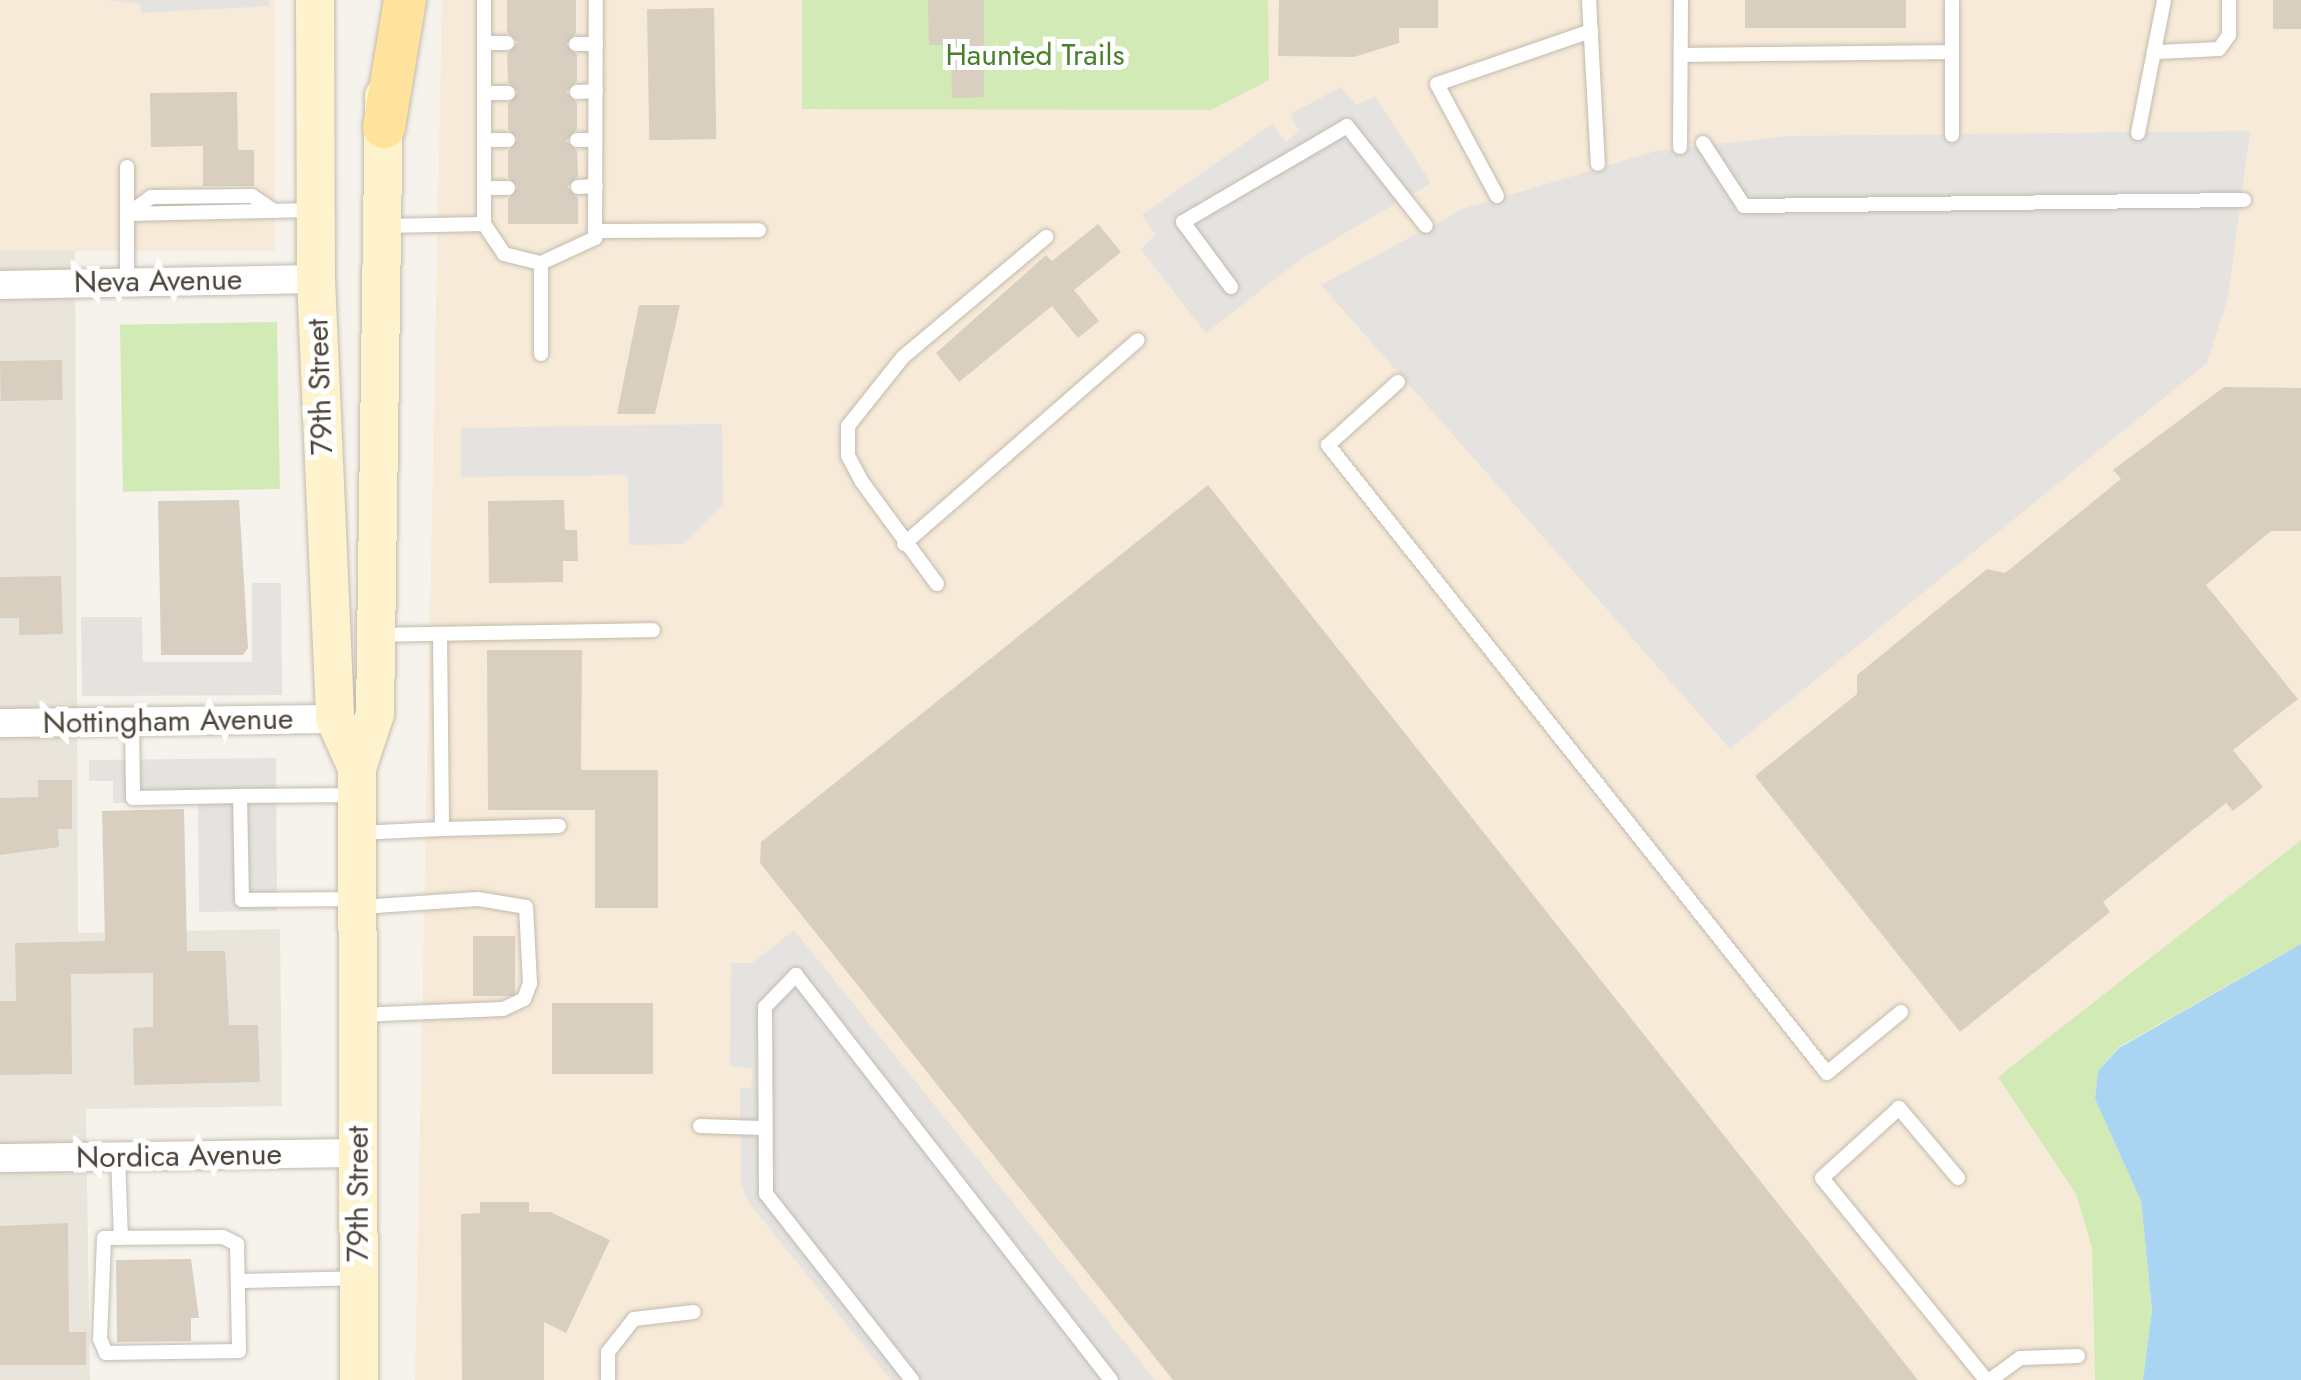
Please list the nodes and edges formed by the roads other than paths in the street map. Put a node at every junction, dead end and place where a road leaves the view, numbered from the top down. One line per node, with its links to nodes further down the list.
1 (315, 0): 40 (main road, 79th Street)
2 (384, 0): 23 (main road, 79th Street)
3 (405, 0): 23 (main road)
4 (484, 0): 12 (lane)
5 (596, 0): 15 (lane)
6 (1589, 0): 11 (lane)
7 (1681, 0): 18 (lane)
8 (1952, 0): 16 (lane)
9 (2164, 0): 17 (lane)
10 (2230, 0): 17 (lane)
11 (1590, 32): 32 (lane); 38 (lane)
12 (484, 43): 13 (lane); 21 (lane)
13 (507, 44)
14 (576, 44): 15 (lane)
15 (596, 44): 19 (lane)
16 (1952, 52): 18 (lane); 25 (lane)
17 (2158, 52): 24 (lane)
18 (1680, 55): 31 (lane)
19 (596, 91): 20 (lane); 29 (lane)
20 (577, 92)
21 (484, 93): 22 (lane); 26 (lane)
22 (508, 93)
23 (384, 126): 43 (main road, 79th Street)
24 (2138, 133)
25 (1952, 134)
26 (484, 140): 27 (lane); 36 (lane)
27 (508, 140)
28 (577, 140): 29 (lane)
29 (596, 140): 34 (lane)
30 (1703, 144): 39 (lane)
31 (1680, 147)
32 (1598, 164)
33 (127, 167): 41 (lane)
34 (596, 186): 35 (lane); 45 (lane)
35 (578, 187)
36 (484, 188): 37 (lane); 42 (lane)
37 (508, 188)
38 (1497, 196)
39 (2244, 200)
40 (316, 210): 41 (lane); 49 (main road, 79th Street)
41 (127, 214): 50 (lane)
42 (484, 224): 43 (lane); 48 (lane)
43 (385, 226): 60 (main road, 79th Street)
44 (1426, 226): 52 (lane)
45 (595, 230): 46 (lane); 48 (lane)
46 (759, 230)
47 (1046, 237): 56 (lane)
48 (541, 262): 54 (lane)
49 (316, 280): 50 (street, Neva Avenue); 61 (main road, 79th Street)
50 (127, 282): 51 (street, Neva Avenue)
51 (0, 284)
52 (1230, 287)
53 (1138, 340): 56 (lane)
54 (542, 354)
55 (1398, 382): 70 (lane)
56 (904, 544): 57 (lane)
57 (937, 584)
58 (653, 630): 59 (lane)
59 (440, 634): 60 (lane); 67 (lane)
60 (377, 635): 64 (main road, 79th Street)
61 (335, 719): 62 (street, Nottingham Avenue); 64 (main road, 79th Street)
62 (132, 722): 63 (street, Nottingham Avenue); 65 (lane)
63 (0, 723)
64 (357, 782): 65 (lane); 68 (main road, 79th Street)
65 (240, 796): 69 (lane)
66 (558, 826): 67 (lane)
67 (442, 829): 68 (lane)
68 (357, 833): 69 (main road, 79th Street)
69 (357, 903): 71 (main road, 79th Street); 71 (lane)
70 (1901, 1012)
71 (358, 1015): 74 (main road, 79th Street)
72 (700, 1126): 73 (lane)
73 (762, 1128): 85 (lane); 86 (lane)
74 (358, 1153): 75 (street, Nordica Avenue); 79 (main road, 79th Street)
75 (118, 1156): 76 (street, Nordica Avenue); 78 (lane)
76 (0, 1158)
77 (1958, 1178): 87 (lane)
78 (121, 1238): 80 (lane); 80 (lane)
79 (358, 1278): 80 (lane); 83 (main road, 79th Street)
80 (239, 1281)
81 (694, 1312): 84 (lane)
82 (2078, 1356): 87 (lane)
83 (359, 1380)
84 (608, 1380)
85 (912, 1380)
86 (1111, 1380)
87 (1988, 1380)

